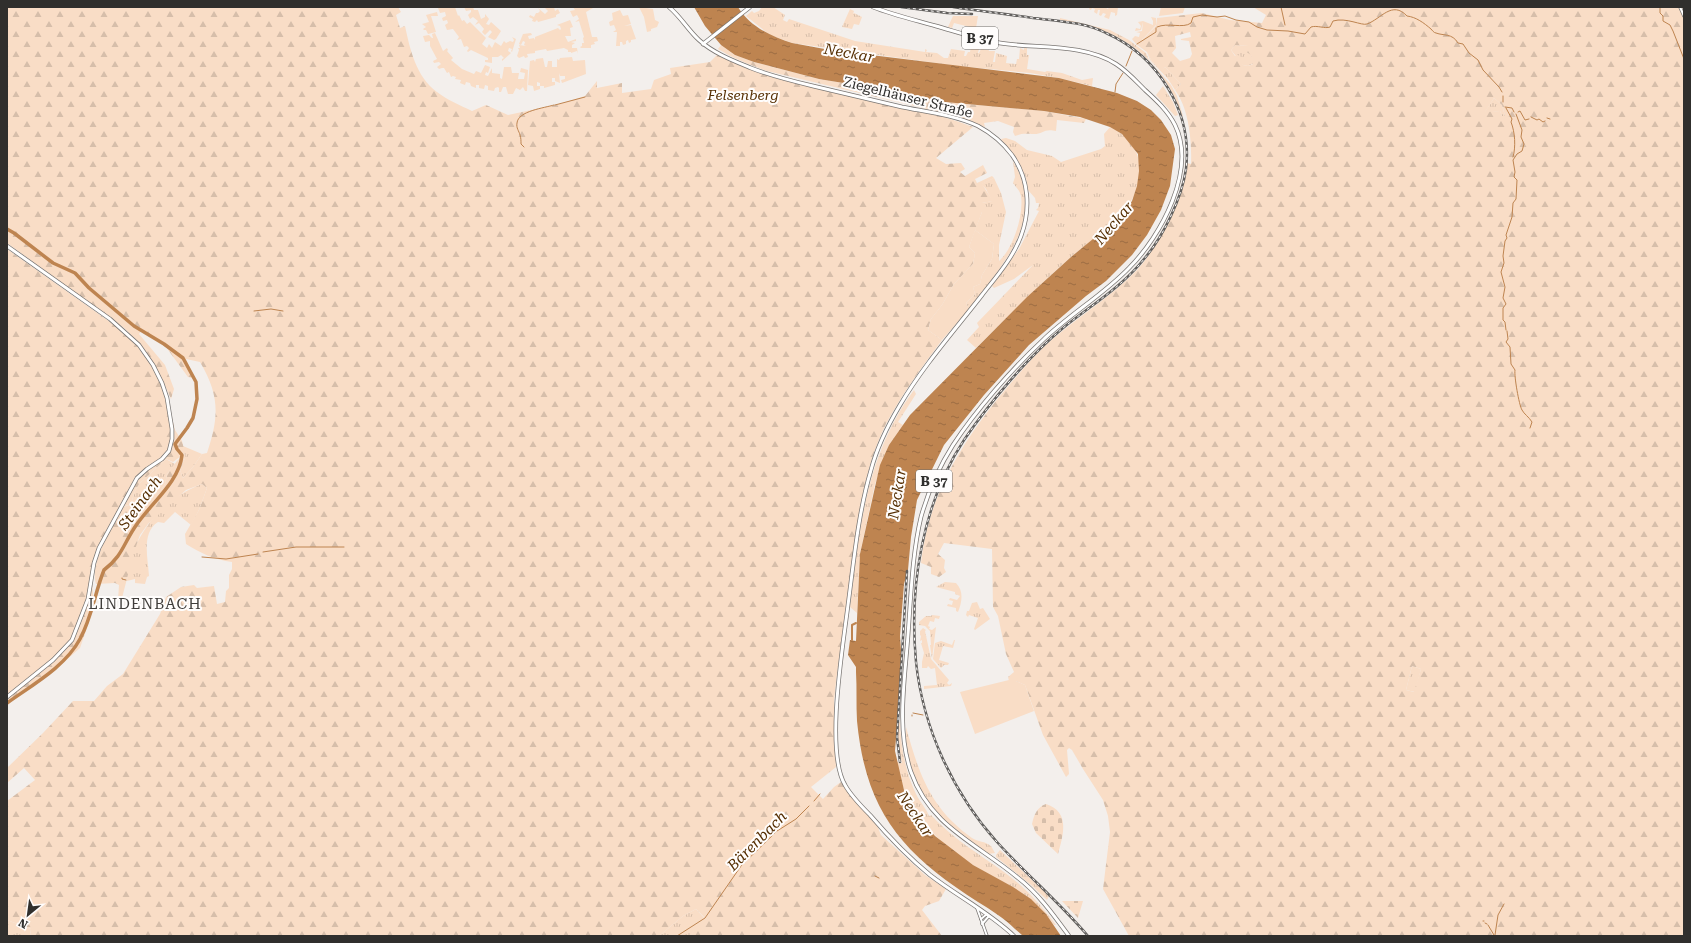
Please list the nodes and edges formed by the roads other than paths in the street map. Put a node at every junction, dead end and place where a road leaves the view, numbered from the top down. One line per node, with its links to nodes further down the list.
1 (750, 7): 7 (main road)
2 (873, 7): 18 (main road, B 37)
3 (1680, 7): 5 (street)
4 (670, 8): 6 (main road, Ziegelhäuser Straße)
5 (1684, 16)
6 (698, 38): 7 (main road); 8 (main road, Ziegelhäuser Straße)
7 (709, 39): 8 (main road); 9 (main road)
8 (703, 44): 9 (main road, Ziegelhäuser Straße)
9 (710, 48): 12 (main road, Ziegelhäuser Straße)
10 (7, 246): 11 (main road)
11 (7, 697)
12 (976, 907): 13 (main road, Ziegelhäuser Straße); 14 (street)
13 (988, 915): 14 (street); 15 (street); 17 (main road, Ziegelhäuser Straße)
14 (981, 919): 15 (street)
15 (982, 924): 16 (street)
16 (988, 936)
17 (1014, 936)
18 (1069, 936)

